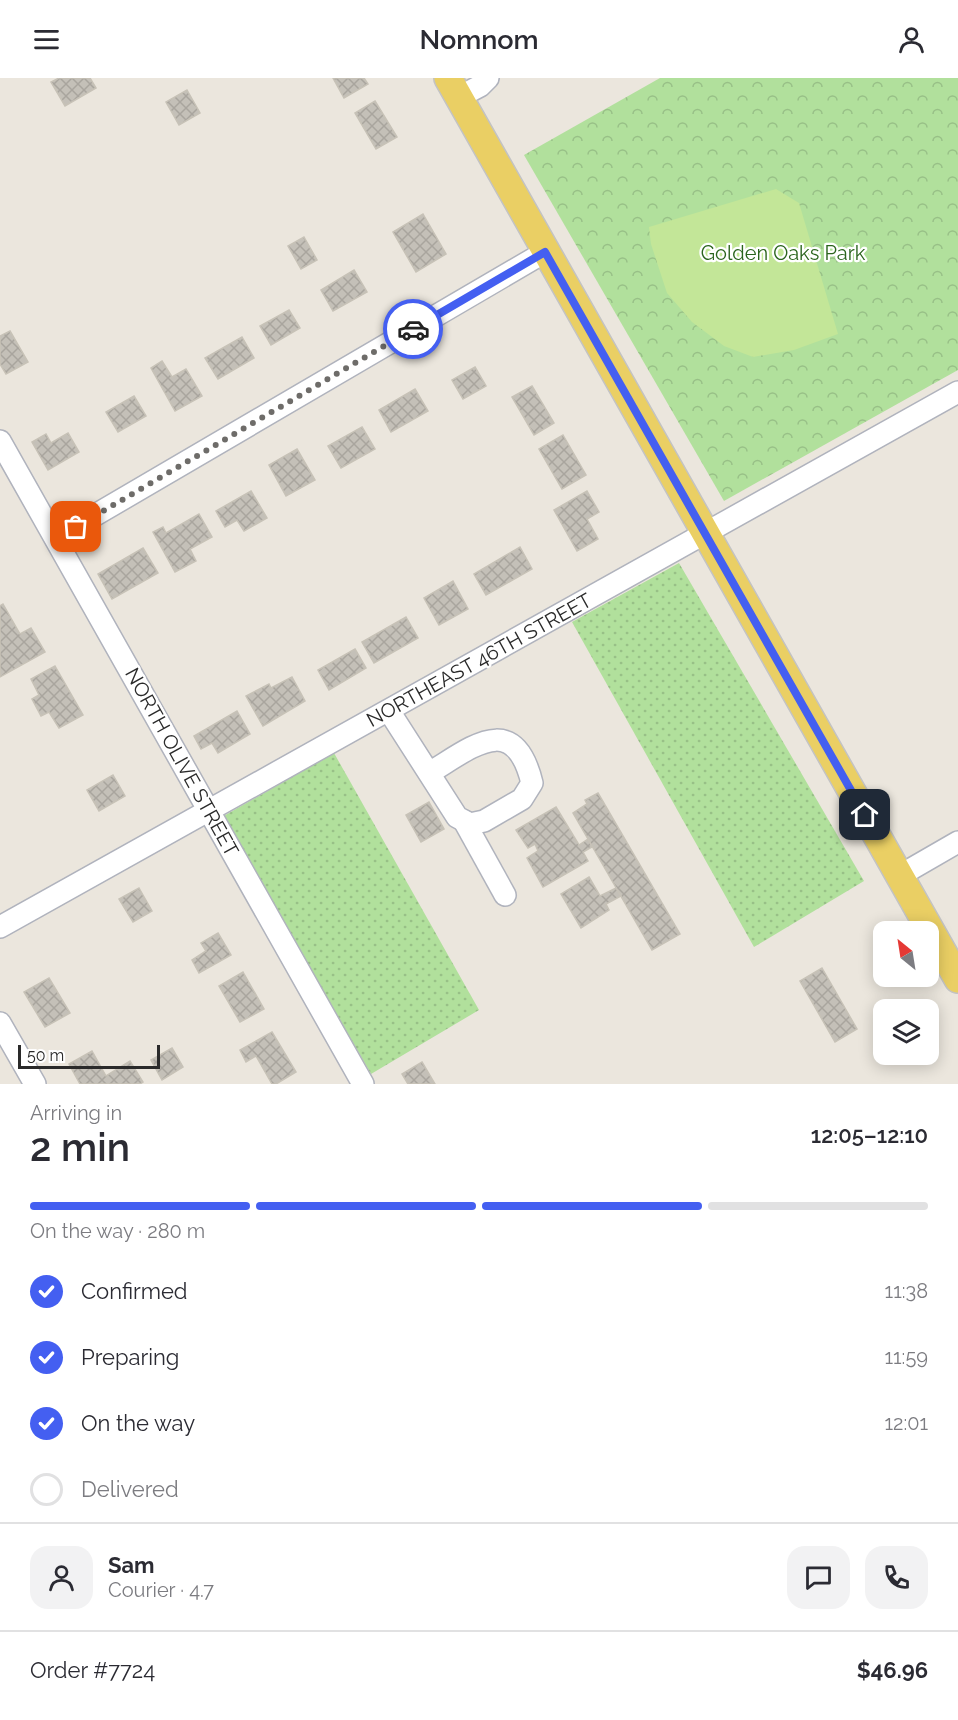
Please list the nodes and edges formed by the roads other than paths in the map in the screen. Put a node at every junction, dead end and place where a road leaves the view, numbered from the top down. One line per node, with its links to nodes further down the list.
1 (488, 78): 2 (street)
2 (453, 88): 3 (main road)
3 (545, 252): 6 (main road); 7 (street)
4 (958, 392): 6 (street, NORTHEAST 46TH STREET)
5 (0, 441): 7 (street, NORTH OLIVE STREET)
6 (706, 534): 8 (street, NORTHEAST 46TH STREET); 13 (main road)
7 (56, 538): 10 (street, NORTH OLIVE STREET)
8 (389, 711): 9 (street); 10 (street, NORTHEAST 46TH STREET)
9 (429, 772): 11 (street); 11 (street)
10 (210, 810): 15 (street, NORTHEAST 46TH STREET); 19 (street, NORTH OLIVE STREET)
11 (464, 821): 14 (street)
12 (958, 842): 13 (street)
13 (899, 876): 16 (main road)
14 (505, 895)
15 (0, 927)
16 (958, 979)
17 (0, 1023): 18 (street)
18 (35, 1084)
19 (363, 1084)

